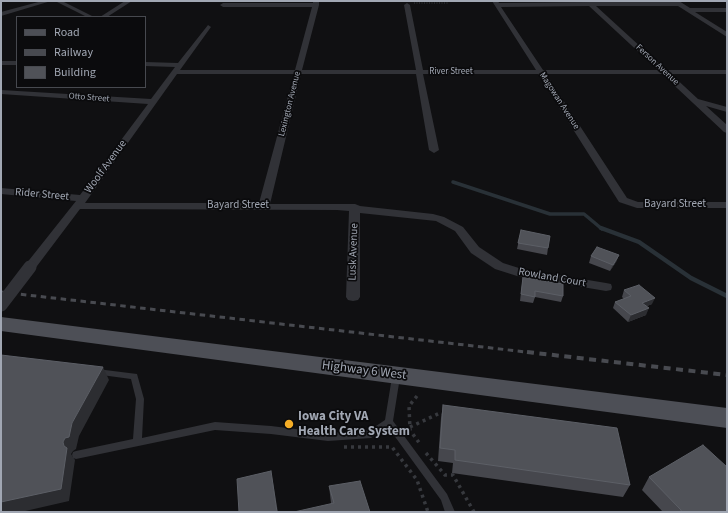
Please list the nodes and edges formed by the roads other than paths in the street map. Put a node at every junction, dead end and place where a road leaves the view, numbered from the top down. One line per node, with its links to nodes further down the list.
1 (48, 1): 12 (street)
2 (58, 1): 13 (street)
3 (129, 1): 14 (street)
4 (316, 3): 8 (street); 22 (street, Lexington Avenue)
5 (496, 3): 6 (street); 24 (street, Magowan Avenue)
6 (589, 3): 7 (street); 25 (street, Ferson Avenue)
7 (677, 3): 10 (street)
8 (223, 4)
9 (407, 4): 23 (street)
10 (689, 10): 11 (street); 16 (street)
11 (727, 10)
12 (1, 14)
13 (89, 16)
14 (105, 16)
15 (208, 27): 20 (street, Woolf Avenue)
16 (727, 35)
17 (1, 63): 18 (street)
18 (16, 63)
19 (146, 64): 20 (street)
20 (180, 65): 21 (street, Woolf Avenue)
21 (175, 72): 22 (street, River Street); 29 (street, Woolf Avenue)
22 (298, 72): 23 (street, River Street); 37 (street, Lexington Avenue)
23 (420, 72): 24 (street, River Street); 32 (street)
24 (541, 72): 25 (street, River Street); 34 (street, Magowan Avenue)
25 (664, 72): 26 (street, River Street); 28 (street, Ferson Avenue)
26 (727, 72)
27 (1, 92): 29 (street, Otto Street)
28 (695, 101): 30 (street); 31 (street, Ferson Avenue)
29 (153, 102): 35 (street, Woolf Avenue)
30 (727, 110)
31 (727, 130)
32 (434, 150)
33 (1, 191): 35 (street, Rider Street)
34 (623, 200): 36 (street, Bayard Street)
35 (80, 202): 37 (street, Bayard Street); 42 (street, Woolf Avenue, bridge)
36 (727, 205)
37 (264, 206): 38 (street, Bayard Street)
38 (355, 207): 39 (street, Bayard Street); 41 (street, Lusk Avenue)
39 (398, 212): 40 (street, Rowland Court)
40 (606, 287)
41 (352, 297)
42 (1, 306)
43 (1, 324): 45 (main road, Highway 6 West)
44 (88, 370): 48 (lane)
45 (396, 375): 46 (main road, Highway 6 West); 47 (lane)
46 (727, 418)
47 (389, 422): 48 (lane); 50 (lane)
48 (137, 443): 49 (lane)
49 (76, 455)
50 (450, 512)

